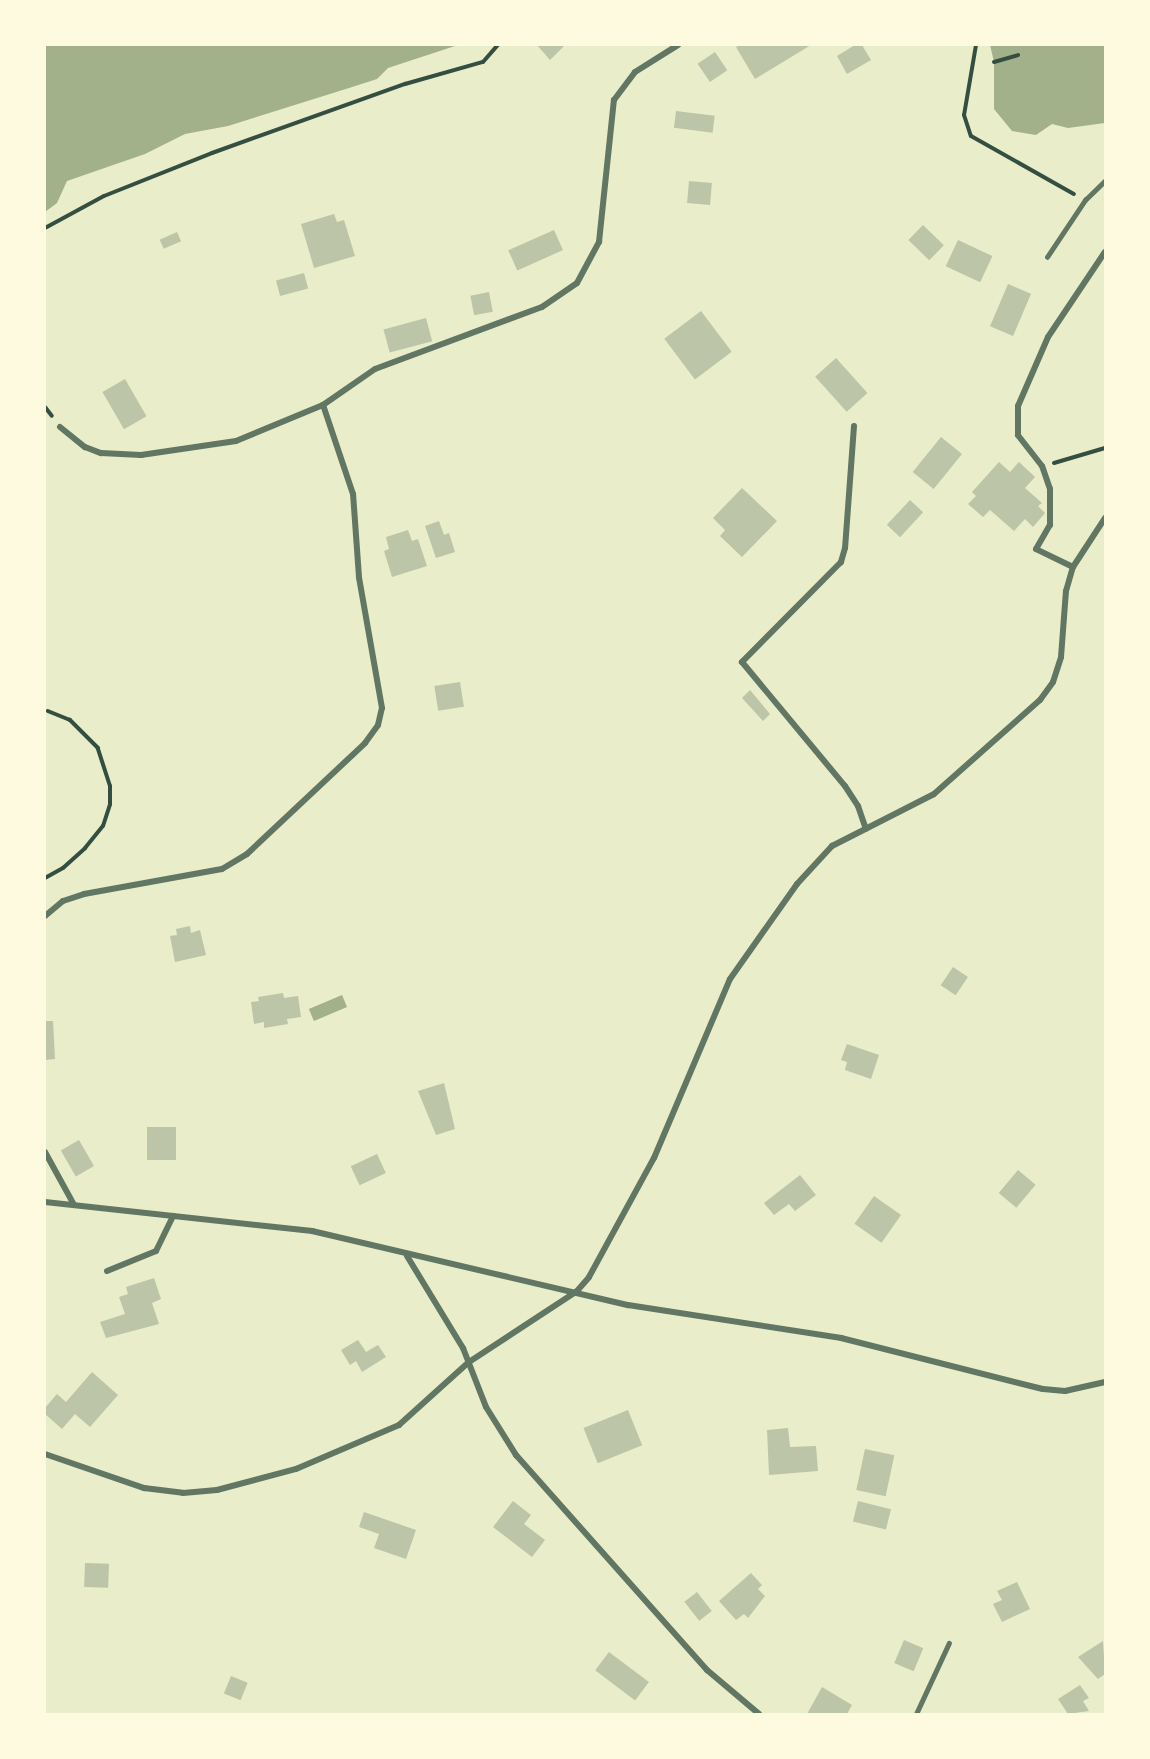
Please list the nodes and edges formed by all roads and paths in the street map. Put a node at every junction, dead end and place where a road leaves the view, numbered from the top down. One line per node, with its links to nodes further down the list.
1 (498, 45): 8 (path)
2 (678, 45): 11 (street)
3 (976, 45): 7 (path)
4 (1018, 55): 5 (path)
5 (994, 62)
6 (1105, 182): 7 (lane)
7 (1085, 200): 10 (lane)
8 (45, 228)
9 (1105, 252): 15 (street)
10 (1047, 257)
11 (323, 405): 13 (street); 21 (street)
12 (854, 426): 19 (street)
13 (60, 427)
14 (1105, 448): 15 (path)
15 (1042, 466): 17 (street)
16 (1105, 518): 17 (street)
17 (1073, 567): 19 (street)
18 (48, 711): 20 (path)
19 (866, 829): 28 (street)
20 (45, 878)
21 (45, 915)
22 (45, 1152): 24 (street)
23 (45, 1202): 24 (street)
24 (73, 1203): 25 (street)
25 (173, 1216): 26 (street); 27 (street)
26 (407, 1256): 28 (street); 29 (street)
27 (107, 1271)
28 (577, 1291): 29 (street); 30 (street)
29 (469, 1362): 31 (street); 33 (street)
30 (1105, 1382)
31 (45, 1454)
32 (949, 1643): 34 (lane)
33 (759, 1714)
34 (916, 1714)

